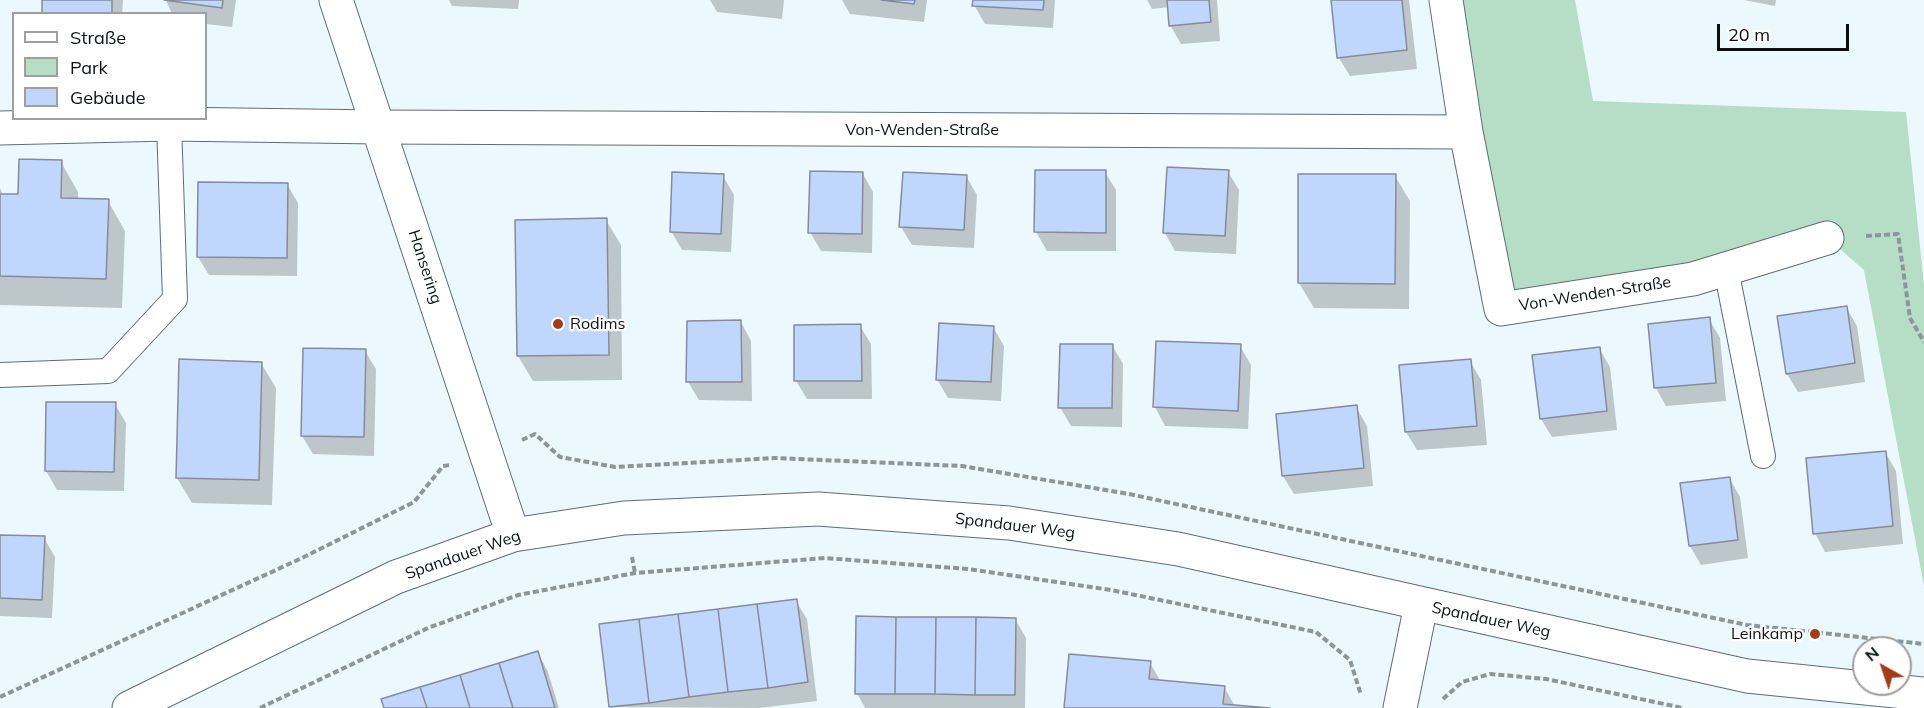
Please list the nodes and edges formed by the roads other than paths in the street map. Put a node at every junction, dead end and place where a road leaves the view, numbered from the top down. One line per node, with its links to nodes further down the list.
1 (336, 0): 5 (street, Hansering)
2 (1446, 0): 6 (street, Von-Wenden-Straße)
3 (169, 124): 4 (street, Von-Wenden-Straße); 5 (street, Von-Wenden-Straße); 9 (lane)
4 (0, 128)
5 (379, 128): 6 (street, Von-Wenden-Straße); 11 (street, Hansering)
6 (1466, 132): 8 (street, Von-Wenden-Straße)
7 (1827, 238): 8 (street, Von-Wenden-Straße)
8 (1726, 269): 10 (lane)
9 (0, 375)
10 (1763, 456)
11 (513, 535): 12 (street, Spandauer Weg); 15 (street, Spandauer Weg)
12 (1421, 605): 13 (street, Spandauer Weg); 14 (street)
13 (1924, 694)
14 (1400, 706)
15 (129, 708)

